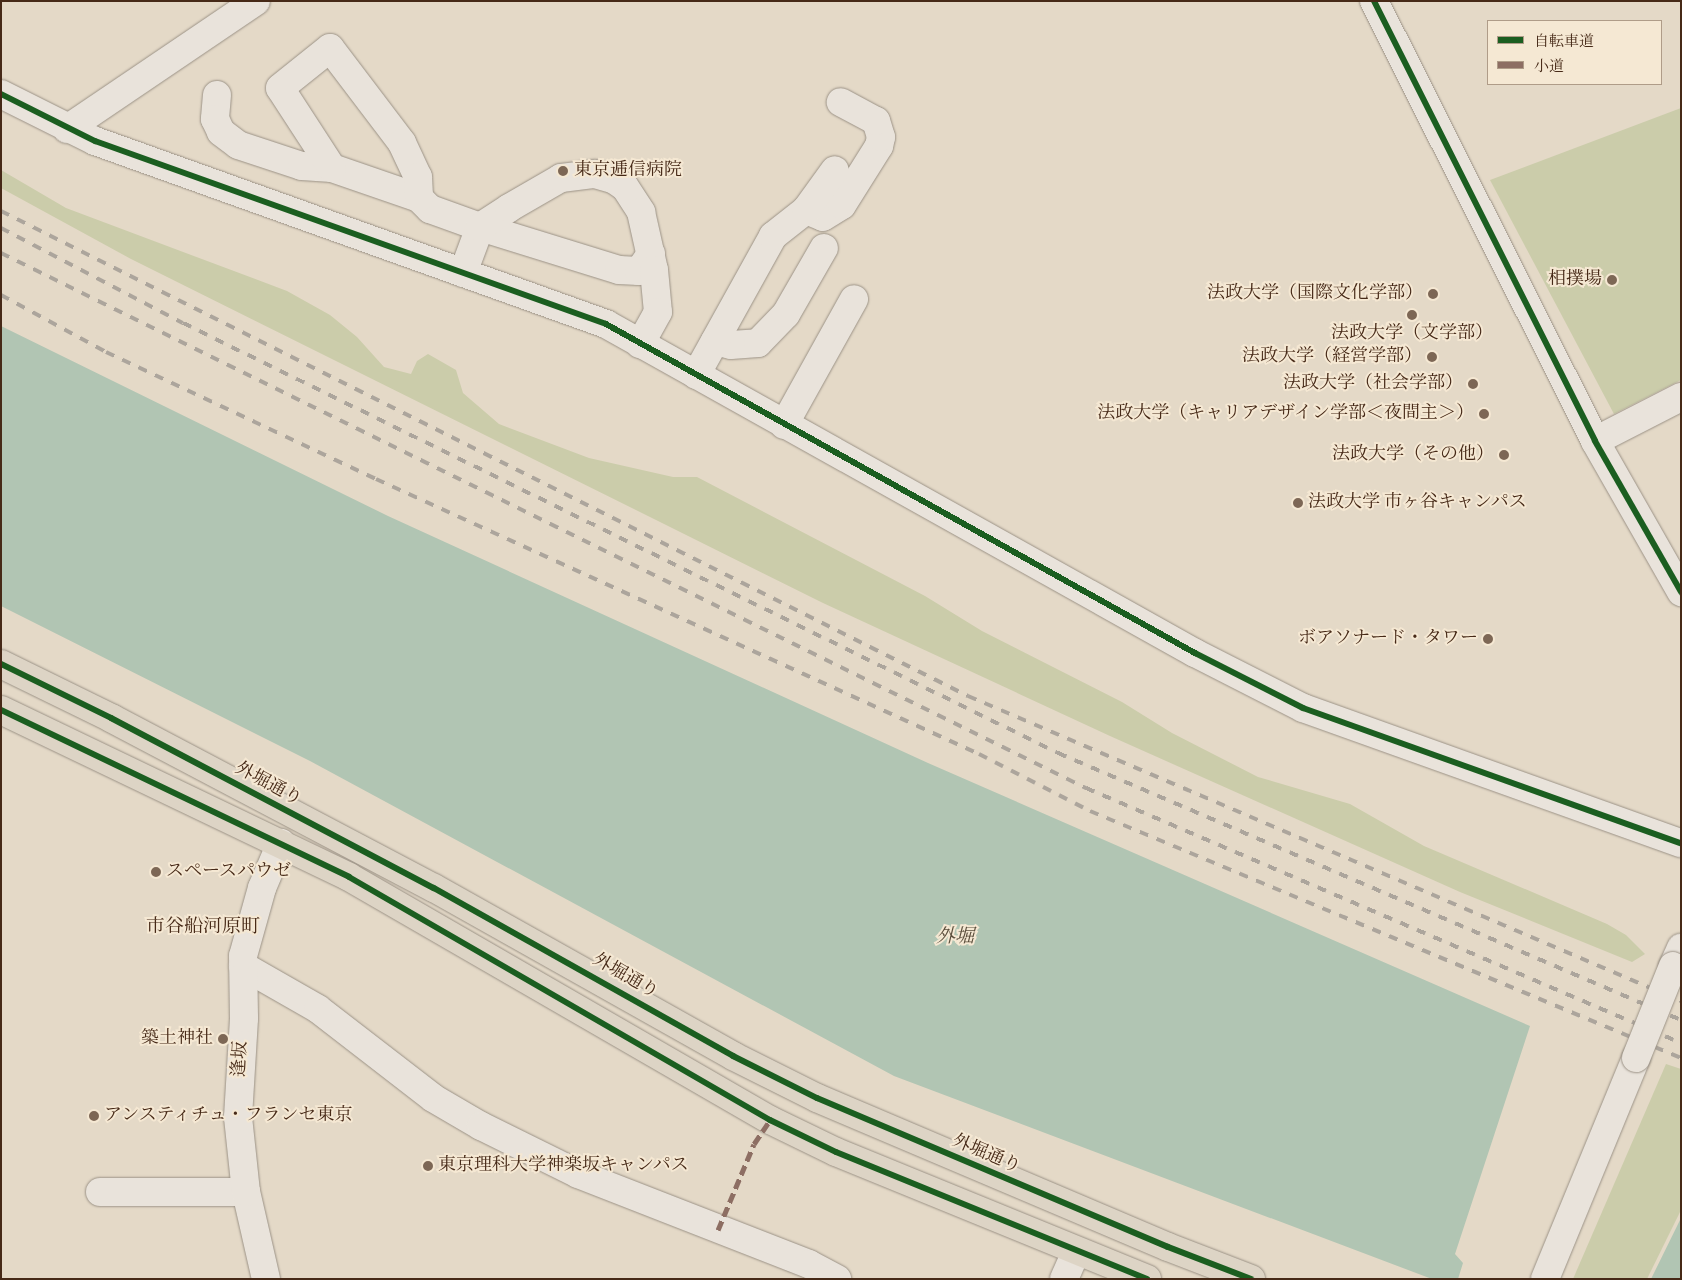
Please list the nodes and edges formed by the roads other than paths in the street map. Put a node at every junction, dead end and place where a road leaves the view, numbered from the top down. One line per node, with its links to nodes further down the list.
1 (1374, 1): 21 (street)
2 (254, 2): 6 (street)
3 (1, 94): 6 (street)
4 (217, 95): 7 (street)
5 (841, 102): 10 (street)
6 (67, 129): 14 (street)
7 (332, 168): 9 (street); 9 (street)
8 (835, 170): 10 (street)
9 (419, 198): 11 (street)
10 (806, 210): 16 (street)
11 (480, 227): 13 (street); 13 (street); 14 (street)
12 (824, 248): 16 (street)
13 (651, 254): 17 (street)
14 (463, 273): 17 (street)
15 (854, 298): 20 (street)
16 (715, 341): 18 (street)
17 (640, 344): 18 (street)
18 (696, 375): 20 (street)
19 (1681, 397): 21 (street)
20 (784, 425): 26 (street)
21 (1595, 441): 22 (street)
22 (1681, 592)
23 (1, 664): 36 (main road, 外堀通り)
24 (1, 710): 25 (main road)
25 (282, 843): 28 (street, 逢坂); 31 (main road)
26 (1681, 843)
27 (1677, 957): 37 (street, bridge)
28 (243, 966): 30 (street, 逢坂); 33 (street)
29 (100, 1192): 30 (street)
30 (246, 1192): 32 (street, 逢坂)
31 (1076, 1252): 34 (street); 35 (main road)
32 (266, 1279)
33 (837, 1279)
34 (1064, 1279)
35 (1147, 1279)
36 (1252, 1279)
37 (1545, 1279)

